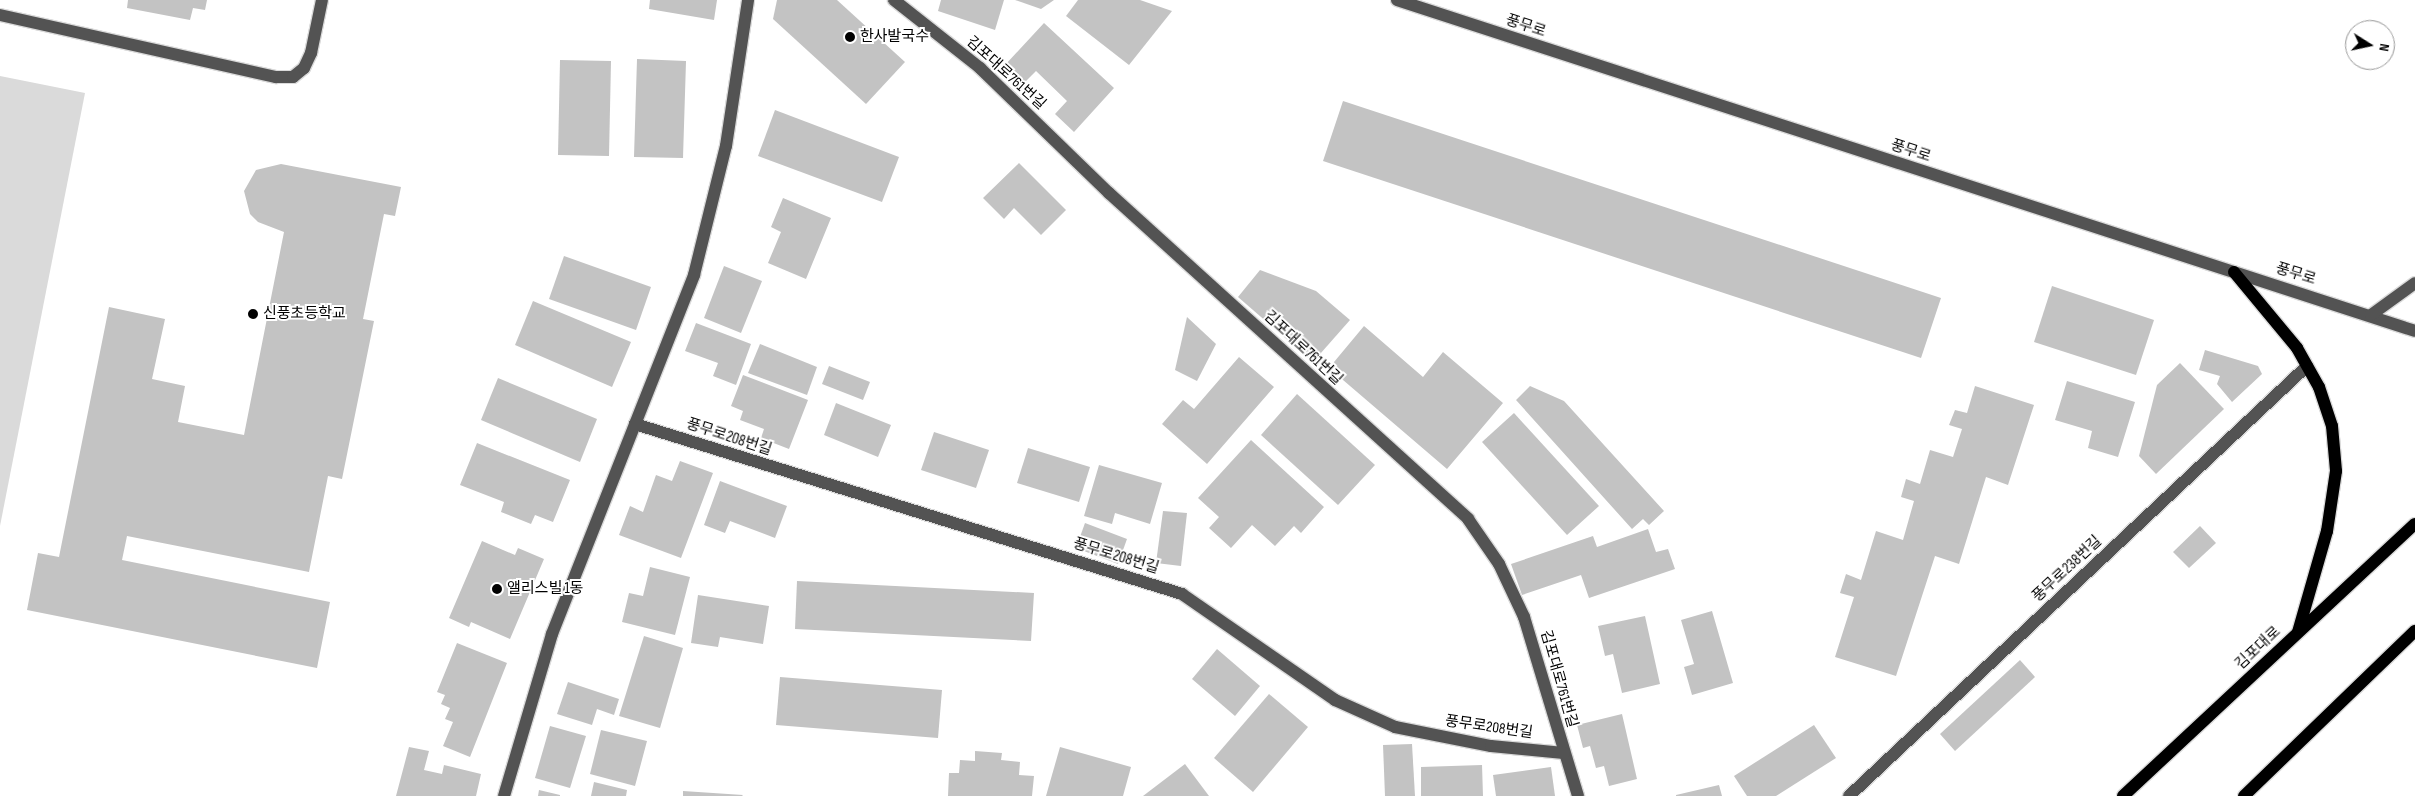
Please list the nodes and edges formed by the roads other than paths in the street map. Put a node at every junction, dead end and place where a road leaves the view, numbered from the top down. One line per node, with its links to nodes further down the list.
1 (322, 0): 5 (street)
2 (748, 0): 11 (street)
3 (894, 0): 15 (street, 김포대로761번길)
4 (1397, 0): 6 (street, 풍무로)
5 (0, 15)
6 (2234, 272): 8 (street, 풍무로); 10 (main road)
7 (2415, 283): 8 (street)
8 (2371, 316): 9 (street, 풍무로)
9 (2415, 331)
10 (2307, 366): 14 (main road); 18 (street, 풍무로238번길)
11 (635, 424): 15 (street, 풍무로208번길); 16 (street)
12 (2415, 524): 14 (main road, 김포대로)
13 (2415, 631): 20 (main road)
14 (2298, 633): 19 (main road, 김포대로)
15 (1564, 754): 17 (street, 김포대로761번길)
16 (504, 796)
17 (1578, 796)
18 (1849, 796)
19 (2123, 796)
20 (2244, 796)

